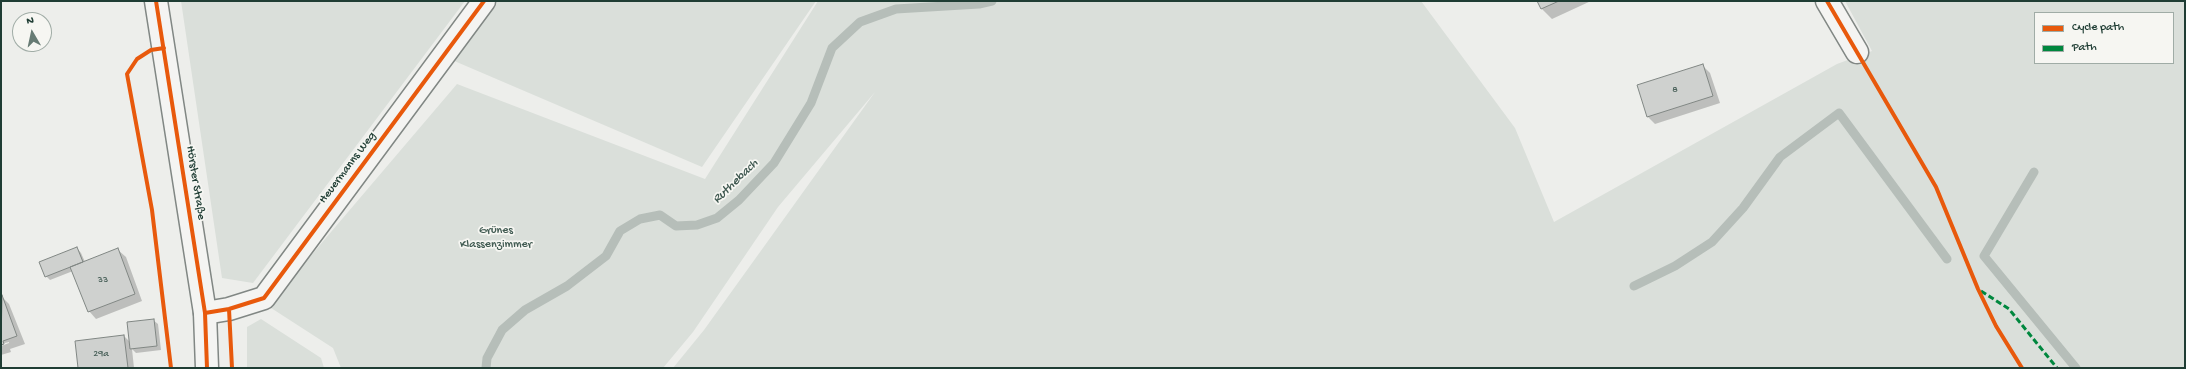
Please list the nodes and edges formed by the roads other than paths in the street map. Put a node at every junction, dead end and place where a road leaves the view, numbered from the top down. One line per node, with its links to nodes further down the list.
1 (156, 1): 5 (street, Hörster Straße)
2 (484, 1): 5 (street, Heuermanns Weg)
3 (1827, 1): 4 (street)
4 (1857, 52)
5 (205, 313): 6 (street, Hörster Straße)
6 (207, 368)

